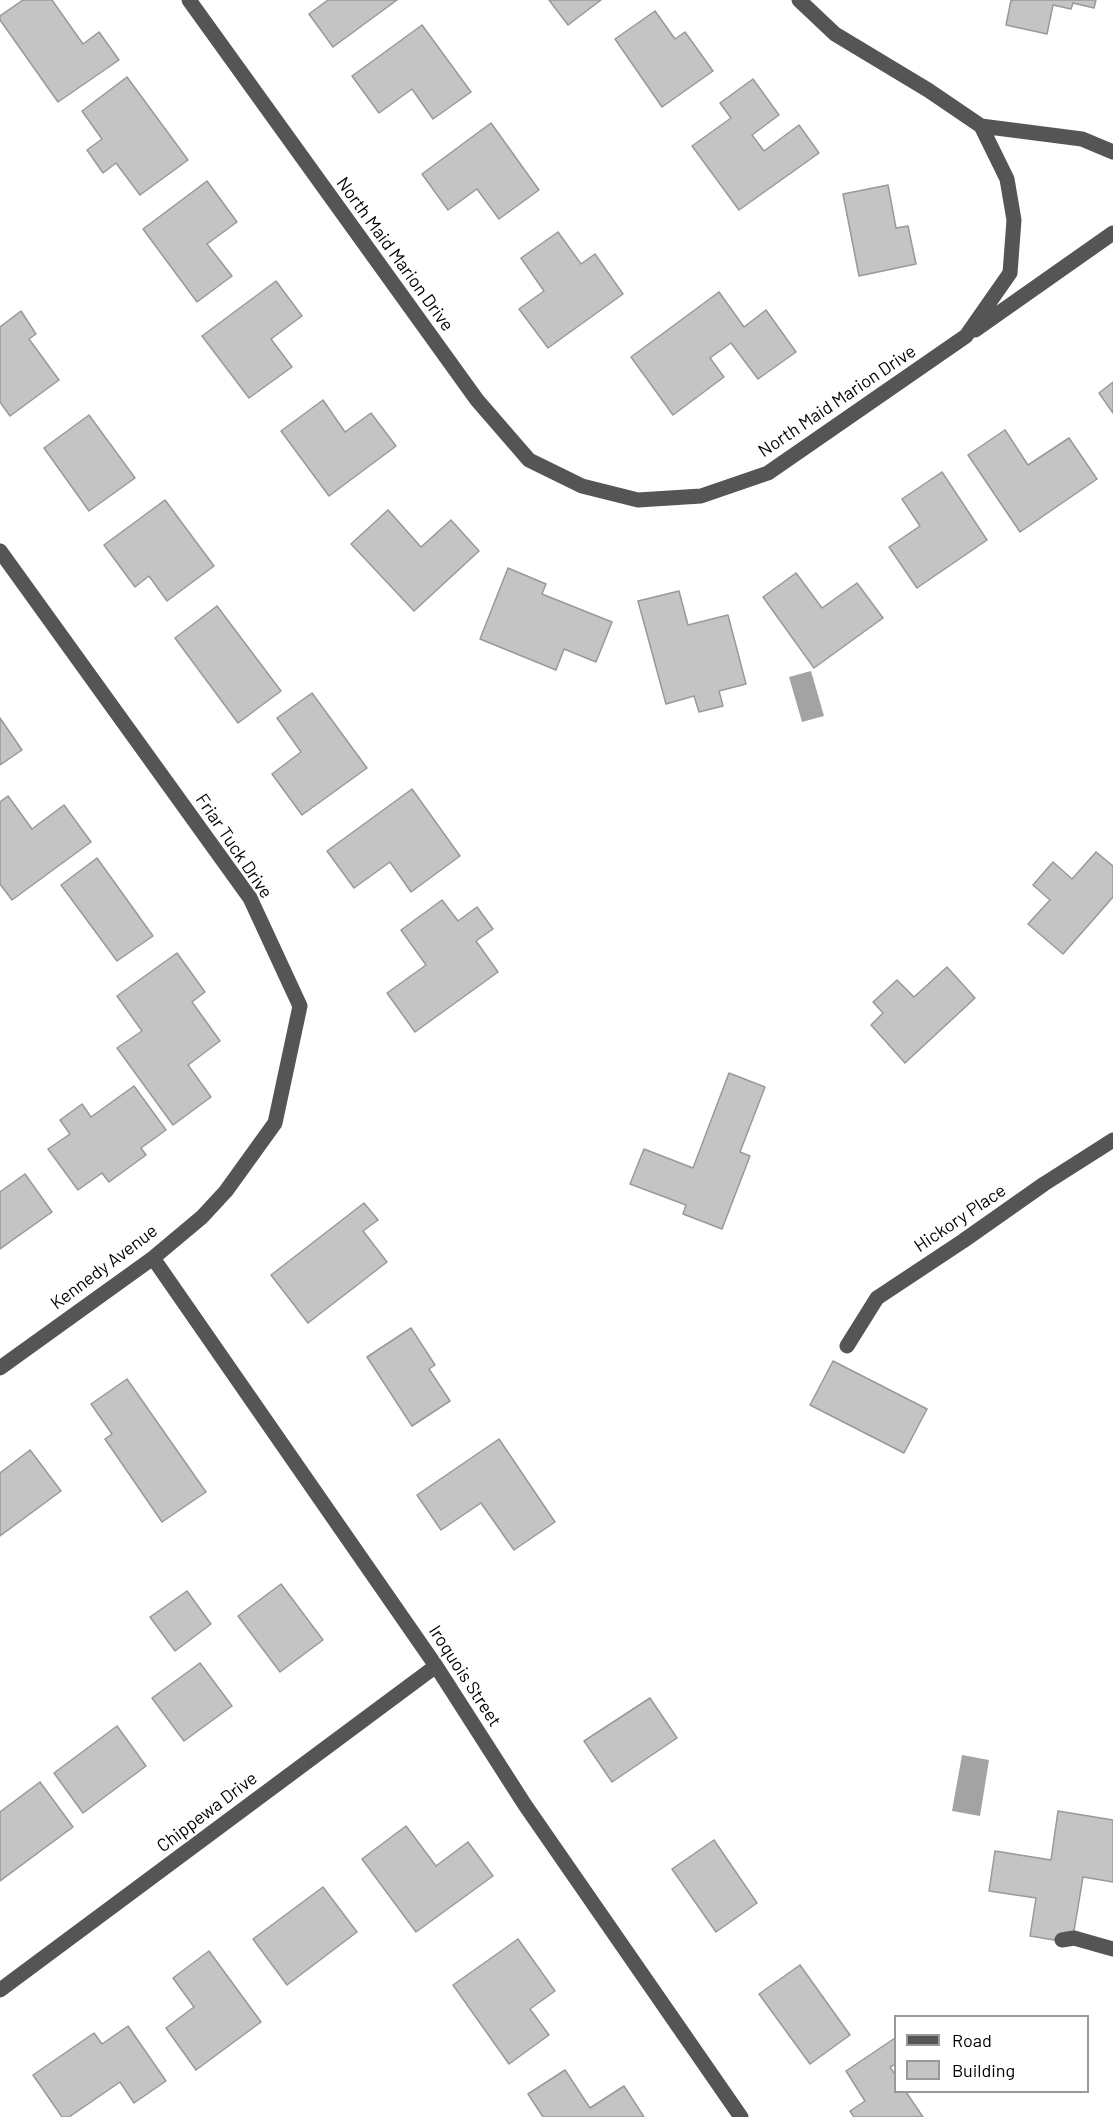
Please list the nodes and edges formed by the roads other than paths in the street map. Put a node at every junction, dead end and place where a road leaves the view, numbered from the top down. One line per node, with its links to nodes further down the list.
1 (189, 0): 6 (street, North Maid Marion Drive)
2 (799, 0): 3 (street, North Maid Marion Drive)
3 (981, 126): 4 (street); 6 (street, North Maid Marion Drive)
4 (1113, 152)
5 (1113, 233): 6 (street)
6 (966, 336)
7 (0, 551): 9 (street, Friar Tuck Drive)
8 (1113, 1140): 11 (street, Hickory Place)
9 (226, 1191): 10 (street, Kennedy Avenue)
10 (153, 1258): 12 (street, Kennedy Avenue); 13 (street, Iroquois Street)
11 (848, 1346)
12 (0, 1368)
13 (436, 1665): 16 (street, Chippewa Drive); 17 (street, Iroquois Street)
14 (1062, 1940): 15 (street)
15 (1113, 1949)
16 (0, 1990)
17 (741, 2117)

